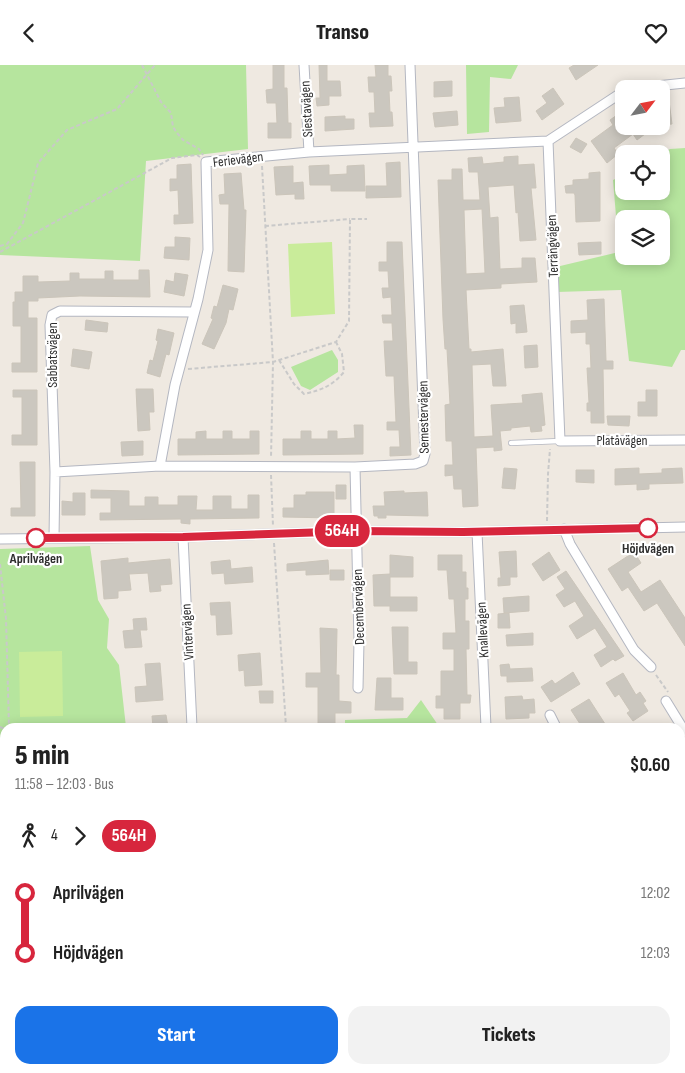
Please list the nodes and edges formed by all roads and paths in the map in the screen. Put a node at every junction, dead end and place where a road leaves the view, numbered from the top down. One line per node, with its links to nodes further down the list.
1 (142, 65): 5 (path)
2 (155, 65): 5 (path)
3 (304, 65): 11 (street, Siestavägen)
4 (410, 65): 10 (street, Semestervägen)
5 (146, 75): 13 (path); 17 (path)
6 (685, 83): 7 (street)
7 (670, 85)
8 (615, 97): 9 (street)
9 (548, 141): 10 (street, Ferievägen); 25 (street, Terrängvägen)
10 (414, 147): 11 (street, Ferievägen); 29 (street, Semestervägen)
11 (309, 152): 12 (street, Ferievägen)
12 (261, 155): 13 (street, Ferievägen); 16 (path)
13 (206, 162): 18 (path); 19 (street, Ferievägen)
14 (350, 219): 15 (path); 16 (path); 20 (path)
15 (367, 219)
16 (265, 226): 22 (path)
17 (0, 246)
18 (0, 253)
19 (194, 312): 23 (street, Ferievägen); 30 (street, Sabbatsvägen)
20 (336, 342): 21 (path); 21 (path)
21 (279, 360): 22 (path)
22 (273, 362): 23 (path); 28 (path)
23 (179, 370): 27 (street, Ferievägen)
24 (685, 440): 25 (street, Platåvägen)
25 (555, 441): 26 (lane); 33 (path)
26 (511, 443)
27 (160, 466): 28 (street, Semestervägen); 30 (street, Semestervägen)
28 (270, 467): 29 (street, Semestervägen); 36 (path)
29 (355, 467): 34 (street, Decembervägen)
30 (55, 472): 38 (street, Sabbatsvägen)
31 (685, 527): 32 (street)
32 (564, 529): 33 (street); 41 (street)
33 (547, 530): 35 (street)
34 (356, 531): 35 (street); 36 (street); 43 (street, Decembervägen)
35 (477, 532): 49 (street, Knallevägen)
36 (274, 534): 37 (street); 48 (path)
37 (183, 537): 38 (street); 47 (street, Vintervägen)
38 (54, 538): 39 (street)
39 (0, 539)
40 (0, 564): 46 (path)
41 (650, 667)
42 (659, 679): 44 (path)
43 (358, 688)
44 (666, 701): 51 (street)
45 (550, 715): 50 (street)
46 (9, 723)
47 (192, 723)
48 (286, 723)
49 (486, 723)
50 (554, 723)
51 (679, 723)

